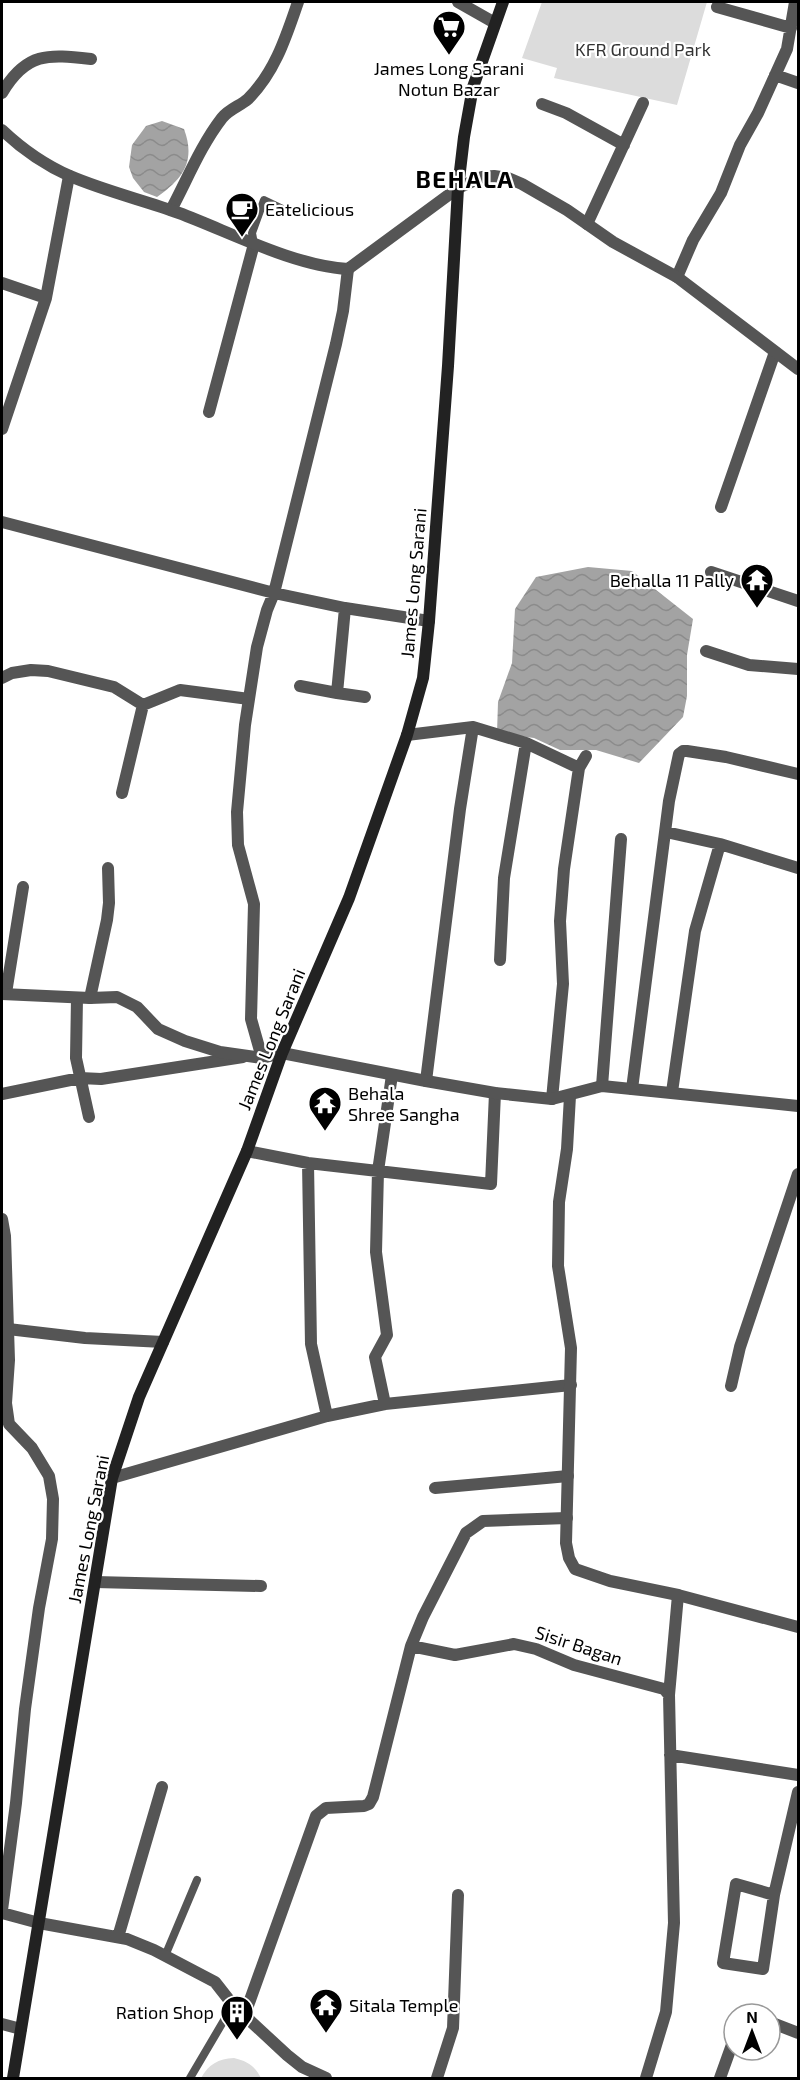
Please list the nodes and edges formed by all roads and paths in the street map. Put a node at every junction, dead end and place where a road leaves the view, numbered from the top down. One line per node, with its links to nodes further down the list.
1 (298, 2): 18 (street)
2 (458, 2): 6 (street)
3 (503, 2): 6 (main road, James Long Sarani)
4 (795, 2): 7 (street)
5 (717, 7): 7 (street)
6 (495, 23): 17 (main road, James Long Sarani)
7 (791, 28): 9 (street)
8 (91, 59): 11 (street)
9 (775, 75): 10 (street); 23 (street)
10 (798, 82)
11 (2, 93)
12 (643, 103): 15 (street)
13 (542, 104): 15 (street)
14 (2, 130): 16 (street)
15 (624, 145): 20 (street)
16 (69, 176): 18 (street); 25 (street)
17 (458, 188): 20 (street); 22 (street); 36 (main road, James Long Sarani)
18 (171, 210): 21 (street)
19 (289, 212): 21 (lane)
20 (587, 224): 23 (street)
21 (254, 244): 22 (street); 28 (street)
22 (348, 268): 33 (street)
23 (677, 277): 26 (street)
24 (2, 283): 25 (street)
25 (46, 298): 29 (street)
26 (775, 352): 27 (street); 30 (street)
27 (798, 369)
28 (209, 411)
29 (2, 429)
30 (721, 507)
31 (2, 522): 33 (street)
32 (711, 572): 34 (street)
33 (274, 593): 35 (street); 43 (street)
34 (798, 601)
35 (345, 608): 36 (street); 41 (street)
36 (429, 621): 46 (main road, James Long Sarani)
37 (706, 651): 38 (street)
38 (798, 669)
39 (2, 678): 44 (street)
40 (300, 686): 41 (street)
41 (337, 693): 42 (street)
42 (365, 697)
43 (249, 699): 44 (street); 60 (street)
44 (143, 705): 49 (street)
45 (473, 728): 46 (street); 47 (street); 63 (street)
46 (407, 735): 59 (main road, James Long Sarani)
47 (526, 743): 56 (street); 70 (street)
48 (798, 774): 50 (street)
49 (122, 793)
50 (666, 832): 52 (street); 65 (street)
51 (621, 839): 64 (street)
52 (720, 844): 54 (street); 66 (street)
53 (108, 868): 58 (street)
54 (798, 868)
55 (23, 887): 57 (street)
56 (500, 960)
57 (4, 994): 58 (street)
58 (83, 998): 60 (street); 62 (street)
59 (282, 1053): 60 (street); 61 (street); 73 (main road, James Long Sarani)
60 (255, 1057): 62 (street)
61 (392, 1075): 63 (street); 75 (street)
62 (80, 1078): 68 (street); 72 (street)
63 (426, 1081): 67 (street)
64 (602, 1086): 65 (street); 69 (street)
65 (632, 1089): 66 (street)
66 (672, 1092): 71 (street)
67 (495, 1093): 70 (street); 75 (street)
68 (2, 1094)
69 (570, 1096): 70 (street); 81 (street)
70 (552, 1100)
71 (798, 1106)
72 (89, 1117)
73 (247, 1151): 74 (street); 80 (main road, James Long Sarani)
74 (308, 1163): 75 (street); 84 (street)
75 (378, 1171): 83 (street)
76 (798, 1174): 82 (street)
77 (2, 1219): 78 (street)
78 (4, 1289): 79 (street)
79 (8, 1329): 80 (street); 85 (street)
80 (163, 1342): 87 (main road, James Long Sarani)
81 (571, 1385): 83 (street); 86 (street)
82 (732, 1386)
83 (385, 1404): 84 (street)
84 (327, 1416): 87 (street)
85 (8, 1431): 103 (street)
86 (568, 1476): 88 (street); 89 (street)
87 (112, 1478): 90 (main road, James Long Sarani)
88 (435, 1488)
89 (567, 1518): 92 (street); 94 (street)
90 (95, 1582): 91 (street); 104 (main road, James Long Sarani)
91 (261, 1586)
92 (678, 1595): 93 (street); 95 (street)
93 (798, 1627)
94 (411, 1646): 95 (street, Sisir Bagan); 108 (street)
95 (669, 1695): 96 (street)
96 (669, 1755): 97 (street); 118 (street)
97 (798, 1775)
98 (162, 1787): 105 (street)
99 (798, 1792): 102 (street)
100 (196, 1880): 106 (lane)
101 (458, 1895): 117 (street)
102 (774, 1895): 102 (street)
103 (2, 1911): 104 (street)
104 (39, 1923): 105 (street); 111 (main road, James Long Sarani)
105 (118, 1937): 106 (street)
106 (165, 1956): 107 (street)
107 (233, 2005): 108 (street); 115 (lane)
108 (245, 2014): 116 (street)
109 (2, 2024): 111 (street)
110 (782, 2027): 112 (street)
111 (21, 2029): 114 (main road, James Long Sarani)
112 (798, 2033)
113 (726, 2062): 119 (street)
114 (13, 2079)
115 (190, 2079)
116 (326, 2079)
117 (437, 2079)
118 (646, 2079)
119 (720, 2079)

